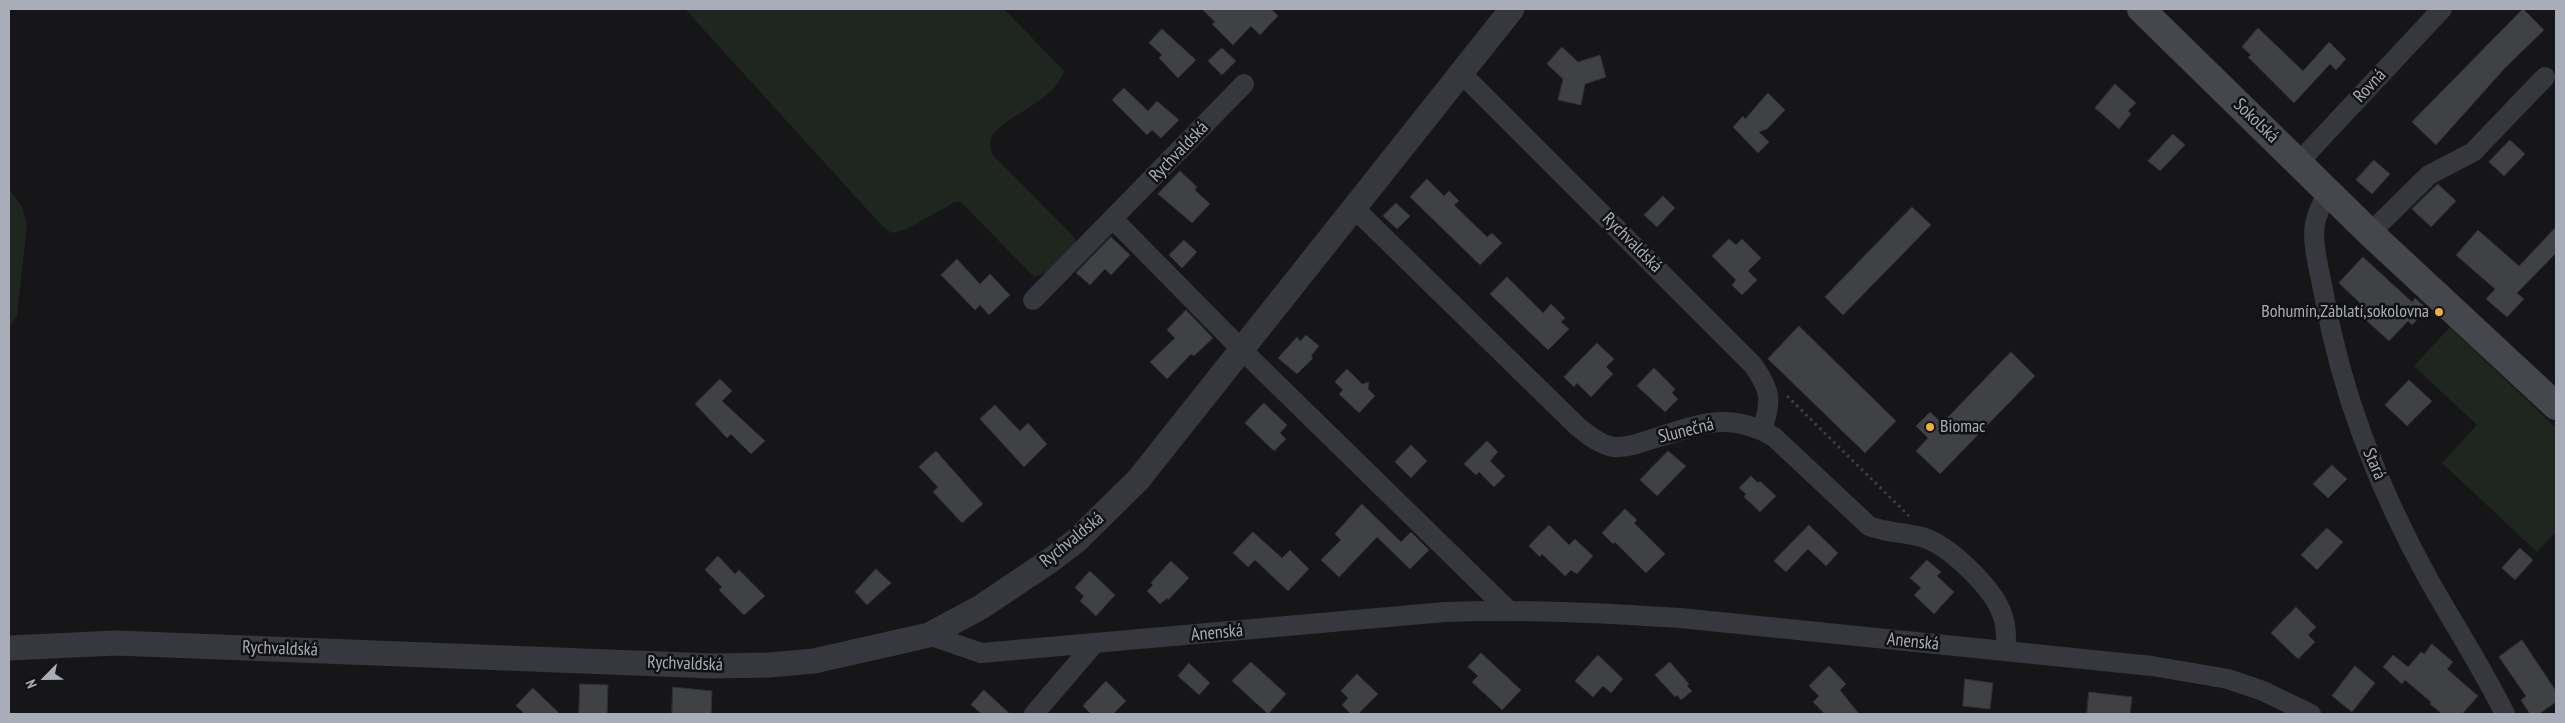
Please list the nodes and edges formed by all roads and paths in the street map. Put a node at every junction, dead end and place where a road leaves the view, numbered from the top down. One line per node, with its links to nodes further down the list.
1 (1512, 9): 4 (street, Rychvaldská)
2 (2141, 9): 7 (main road, Sokolská)
3 (2442, 9): 7 (street, Rovná)
4 (1461, 73): 9 (street, Rychvaldská); 14 (street, Rychvaldská)
5 (2545, 77): 11 (street)
6 (1244, 84): 10 (street, Rychvaldská)
7 (2298, 163): 8 (main road, Sokolská)
8 (2328, 193): 11 (main road, Sokolská); 25 (street, Stará)
9 (1354, 208): 13 (street, Rychvaldská); 16 (street, Slunečná)
10 (1114, 220): 12 (street, Rychvaldská); 13 (street)
11 (2370, 233): 15 (main road, Sokolská)
12 (1034, 300)
13 (1241, 349): 18 (street); 19 (street, Rychvaldská)
14 (1765, 381): 16 (street, Rychvaldská); 17 (path)
15 (2556, 406)
16 (1762, 430): 22 (street, Slunečná)
17 (1912, 518)
18 (1508, 610): 20 (street, Anenská); 22 (street, Anenská)
19 (930, 635): 20 (street, Anenská); 21 (street, Rychvaldská)
20 (1094, 644): 23 (street)
21 (9, 648)
22 (2006, 651): 24 (street, Anenská)
23 (1034, 714)
24 (2311, 714)
25 (2505, 714)

